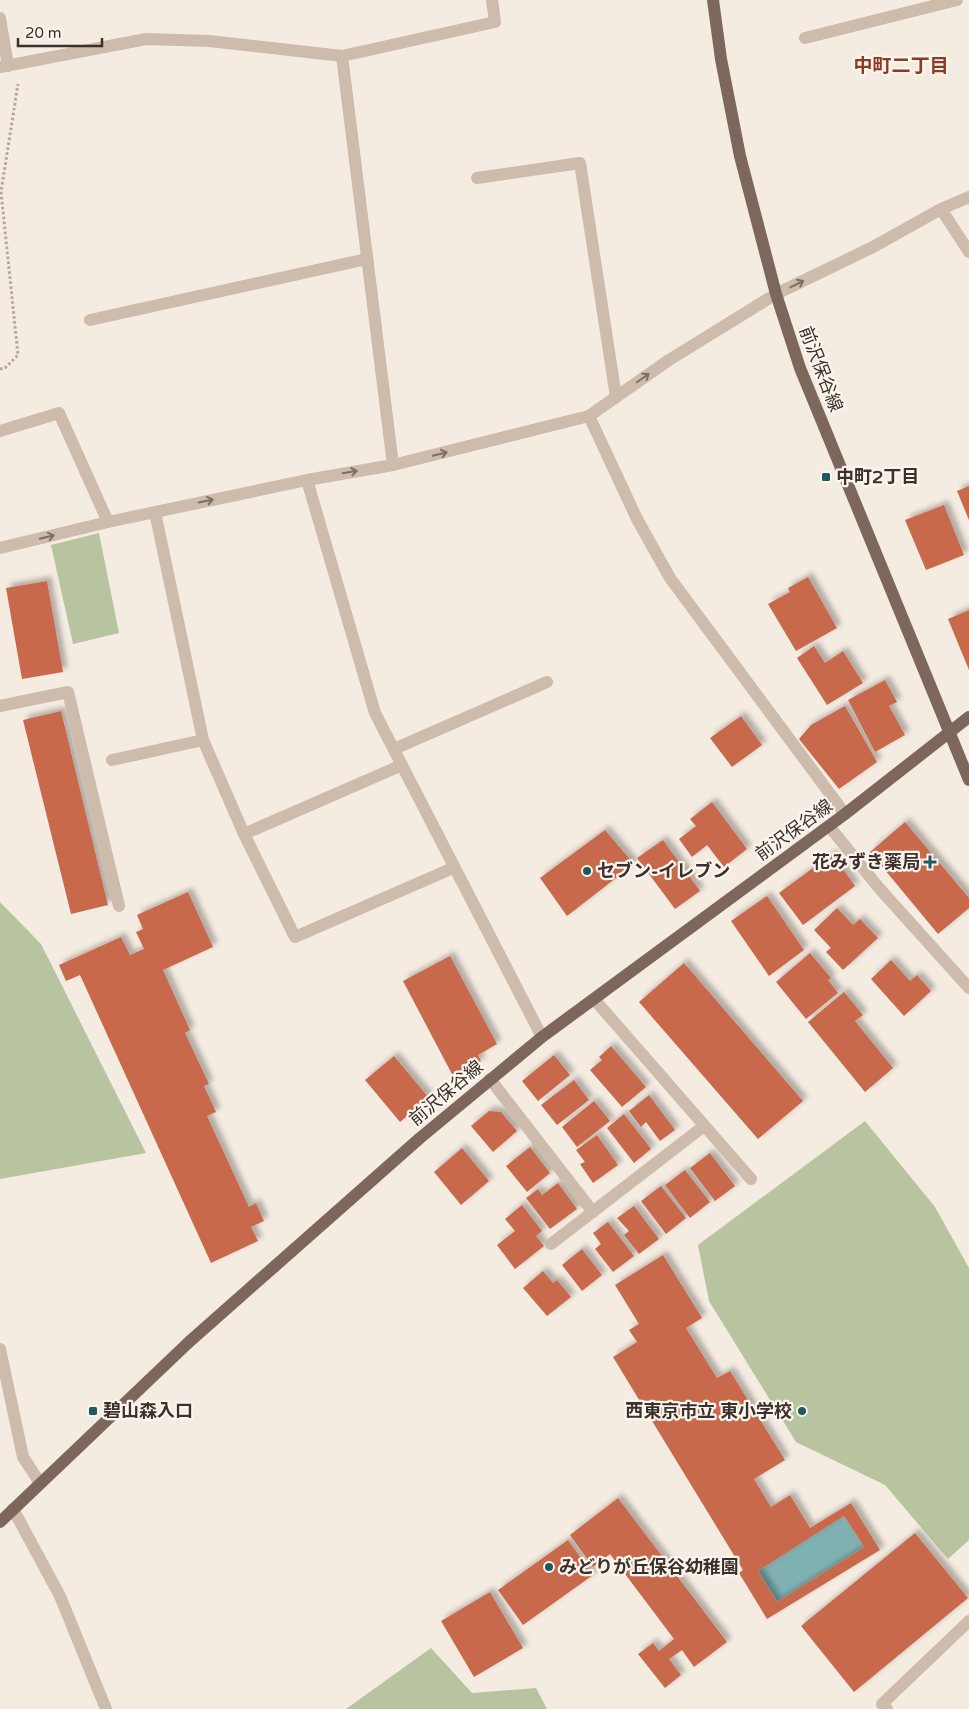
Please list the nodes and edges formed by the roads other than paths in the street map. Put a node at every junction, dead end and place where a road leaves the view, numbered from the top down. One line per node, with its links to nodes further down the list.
1 (492, 0): 6 (street)
2 (713, 0): 13 (main road, 前沢保谷線)
3 (957, 0): 5 (street)
4 (0, 18): 7 (street)
5 (805, 38)
6 (342, 56): 7 (street); 12 (street)
7 (4, 66)
8 (477, 178): 15 (street)
9 (969, 197): 10 (street)
10 (941, 208): 11 (street); 13 (street, one-way to 10)
11 (969, 252)
12 (367, 259): 14 (street); 18 (street)
13 (776, 294): 15 (street, one-way to 13); 26 (main road, 前沢保谷線)
14 (90, 320)
15 (616, 397): 16 (street)
16 (589, 416): 18 (street, one-way to 16); 32 (street)
17 (0, 431): 21 (street)
18 (393, 466): 19 (street, one-way to 18)
19 (306, 480): 20 (street, one-way to 19); 28 (street)
20 (155, 512): 21 (street); 27 (street)
21 (108, 522): 22 (street, one-way to 21)
22 (0, 548)
23 (547, 682): 28 (street)
24 (0, 706): 36 (street)
25 (969, 717): 26 (main road, 前沢保谷線)
26 (950, 733): 31 (main road, 前沢保谷線); 32 (main road, 前沢保谷線)
27 (203, 740): 29 (street); 34 (street)
28 (394, 749): 30 (street)
29 (112, 760)
30 (402, 765): 34 (street); 35 (street)
31 (969, 780)
32 (845, 814): 33 (main road, 前沢保谷線)
33 (829, 826): 37 (street); 38 (main road, 前沢保谷線)
34 (244, 834): 35 (street)
35 (453, 868): 39 (street)
36 (119, 906)
37 (969, 988)
38 (594, 999): 39 (main road, 前沢保谷線); 41 (street)
39 (542, 1037): 40 (main road, 前沢保谷線)
40 (490, 1079): 43 (street); 46 (main road, 前沢保谷線)
41 (704, 1126): 42 (street); 43 (street)
42 (750, 1179)
43 (593, 1212): 44 (street)
44 (551, 1244)
45 (0, 1349): 46 (street)
46 (40, 1483): 47 (main road, 前沢保谷線)
47 (13, 1509): 48 (main road, 前沢保谷線); 50 (street)
48 (0, 1522)
49 (969, 1621): 51 (street)
50 (106, 1709)
51 (887, 1709)

